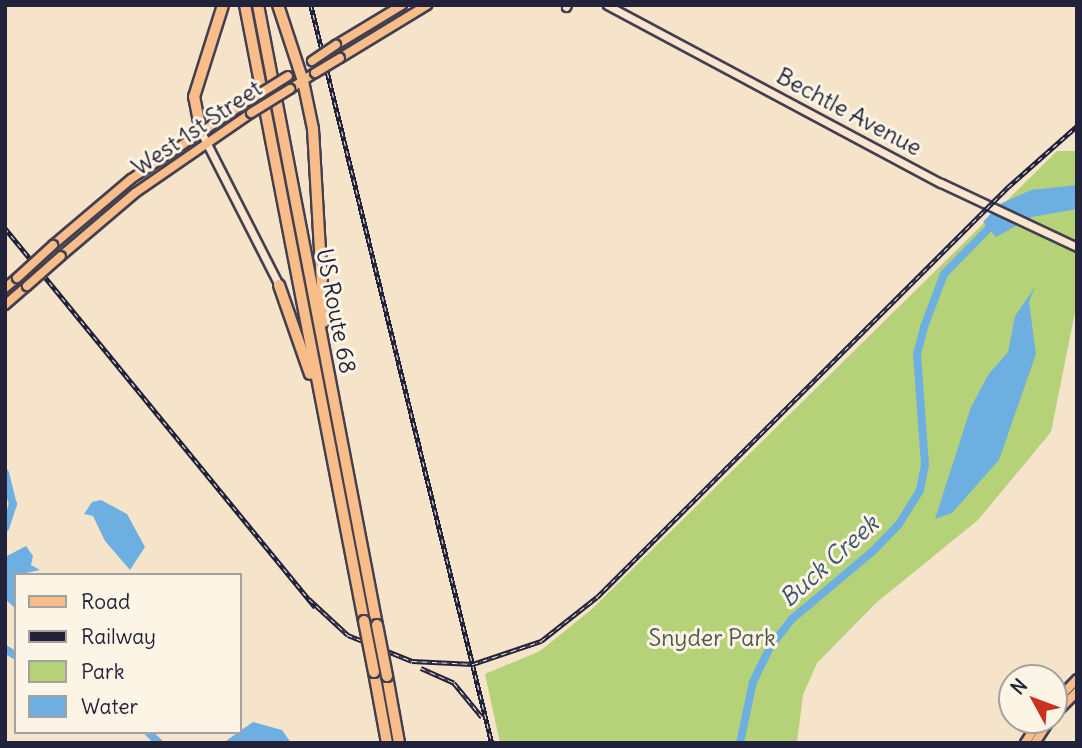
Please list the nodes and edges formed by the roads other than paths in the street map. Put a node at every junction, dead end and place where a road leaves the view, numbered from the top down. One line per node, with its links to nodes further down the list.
1 (223, 5): 10 (highway)
2 (245, 5): 17 (highway, US Route 68)
3 (258, 5): 16 (highway, US Route 68)
4 (278, 5): 8 (highway)
5 (402, 5): 8 (main road, West 1st Street, bridge)
6 (427, 5): 9 (main road, West 1st Street, bridge)
7 (607, 5): 12 (main road, Bechtle Avenue)
8 (299, 69): 9 (highway); 10 (main road, West 1st Street, bridge)
9 (303, 81): 11 (main road, West 1st Street, bridge); 16 (highway)
10 (201, 132): 11 (main road); 14 (main road, West 1st Street, bridge)
11 (206, 144): 13 (main road); 15 (main road, West 1st Street, bridge)
12 (1077, 247)
13 (279, 285): 17 (highway)
14 (5, 288)
15 (5, 305)
16 (327, 368): 19 (highway, US Route 68, bridge)
17 (333, 461): 18 (highway, US Route 68, bridge)
18 (387, 743)
19 (400, 743)

